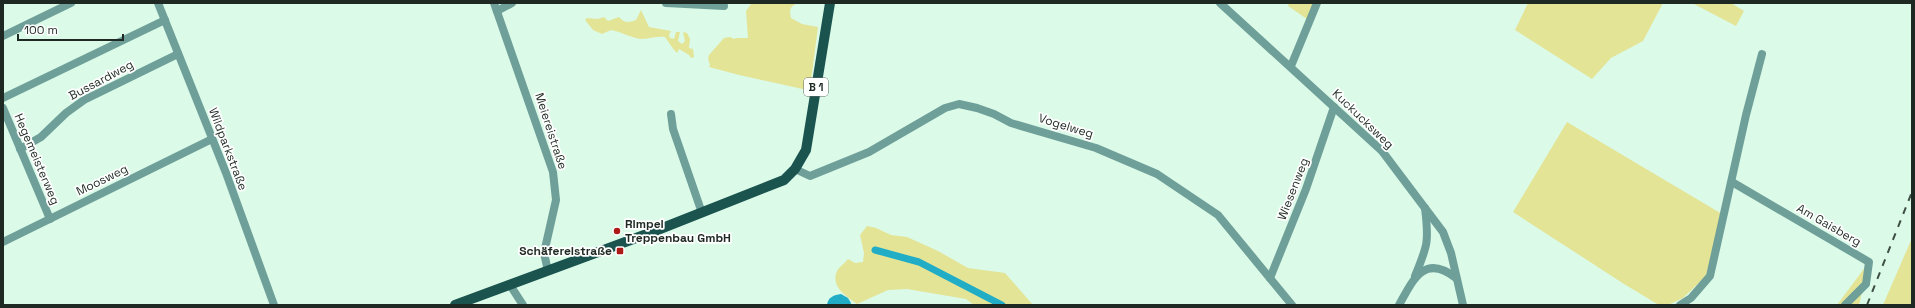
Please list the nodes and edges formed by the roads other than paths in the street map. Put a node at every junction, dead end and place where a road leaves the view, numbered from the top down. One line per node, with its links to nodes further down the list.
1 (71, 3): 12 (street)
2 (158, 3): 11 (street, Wildparkstraße)
3 (494, 3): 10 (street, Meiereistraße)
4 (512, 3): 10 (street)
5 (666, 3): 9 (street)
6 (830, 3): 22 (main road, B 1)
7 (1220, 3): 15 (street, Kuckucksweg)
8 (1317, 3): 15 (street)
9 (724, 6)
10 (497, 12): 28 (street, Meiereistraße)
11 (165, 20): 13 (street, Wildparkstraße); 16 (street)
12 (3, 36)
13 (178, 54): 20 (street, Wildparkstraße); 21 (street, Bussardweg)
14 (1762, 54): 23 (street)
15 (1291, 66): 17 (street, Kuckucksweg)
16 (3, 98)
17 (1334, 107): 24 (street, Kuckucksweg); 30 (street, Wiesenweg)
18 (3, 108): 21 (street, Hegemeisterweg)
19 (671, 114): 25 (street)
20 (212, 139): 26 (street, Moosweg); 33 (street, Wildparkstraße)
21 (20, 149): 26 (street, Hegemeisterweg)
22 (796, 170): 25 (main road, B 1); 30 (street, Vogelweg)
23 (1732, 182): 39 (street); 40 (street, Am Gaisberg)
24 (1425, 206): 29 (street); 31 (street, Kuckucksweg)
25 (702, 213): 28 (main road, B 1)
26 (50, 219): 27 (street, Moosweg)
27 (3, 242)
28 (548, 271): 32 (main road, B 1)
29 (1415, 276): 31 (street); 37 (street)
30 (1270, 278): 36 (street, Vogelweg)
31 (1456, 278): 38 (street)
32 (510, 285): 34 (main road, B 1); 35 (street)
33 (274, 305)
34 (455, 305)
35 (523, 305)
36 (1292, 305)
37 (1399, 305)
38 (1463, 305)
39 (1680, 305)
40 (1845, 305)

